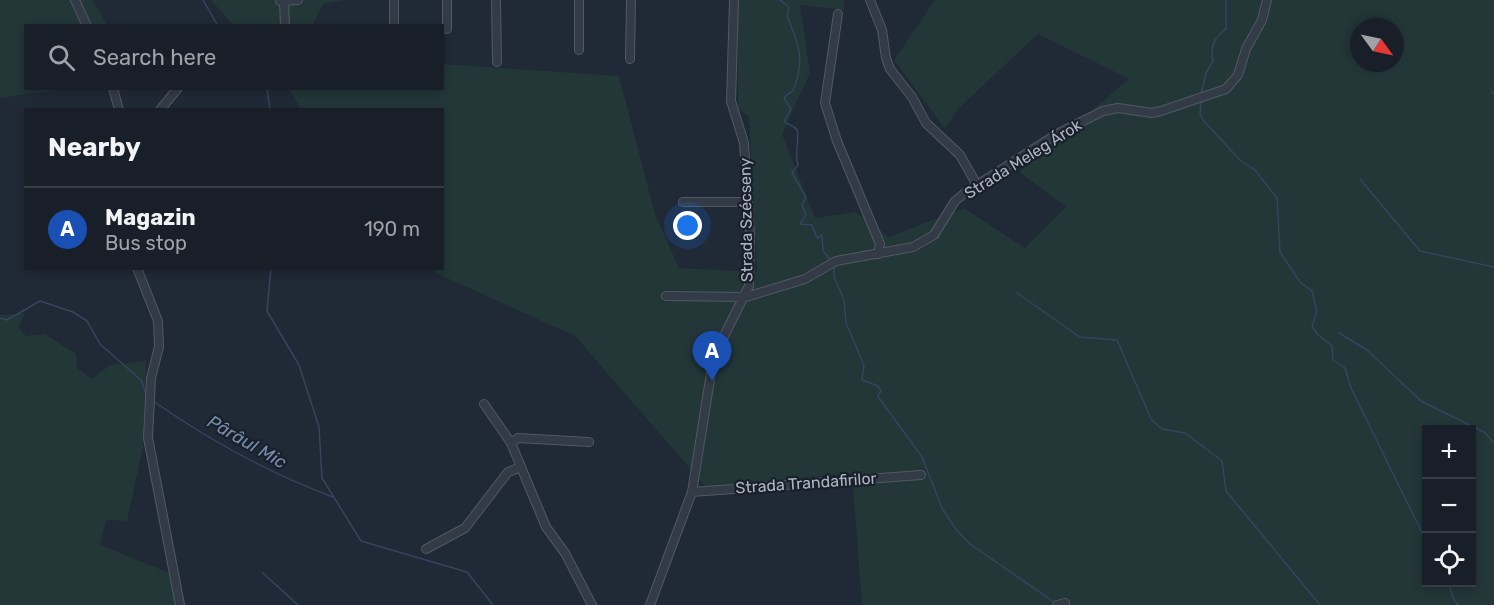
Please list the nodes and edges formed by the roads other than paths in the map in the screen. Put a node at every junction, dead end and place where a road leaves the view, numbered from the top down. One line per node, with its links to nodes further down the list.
1 (75, 0): 13 (street)
2 (298, 0): 11 (street)
3 (394, 0): 15 (street)
4 (447, 0): 16 (street)
5 (496, 0): 19 (street)
6 (579, 0): 17 (street)
7 (631, 0): 18 (street)
8 (734, 0): 26 (street, Strada Szécseny)
9 (870, 0): 24 (street)
10 (1267, 0): 24 (street, Strada Meleg Árok)
11 (282, 1): 14 (street)
12 (838, 14): 27 (street)
13 (86, 24)
14 (285, 24)
15 (394, 24)
16 (447, 29)
17 (579, 50)
18 (630, 60)
19 (497, 62)
20 (114, 90): 22 (street)
21 (176, 90): 23 (street)
22 (119, 108)
23 (162, 108)
24 (977, 185): 27 (street, Strada Meleg Árok)
25 (683, 202): 26 (street)
26 (748, 202): 30 (street, Strada Szécseny)
27 (878, 254): 30 (street, Strada Meleg Árok)
28 (138, 270): 38 (street)
29 (666, 296): 30 (street, Strada Meleg Árok)
30 (746, 297): 36 (street, Strada Szécseny)
31 (484, 404): 33 (street)
32 (589, 442): 33 (street)
33 (512, 443): 34 (street)
34 (521, 467): 37 (street); 39 (street)
35 (921, 475): 36 (street, Strada Trandafirilor)
36 (692, 492): 40 (street, Strada Szécseny)
37 (426, 549)
38 (180, 605)
39 (592, 605)
40 (650, 605)

